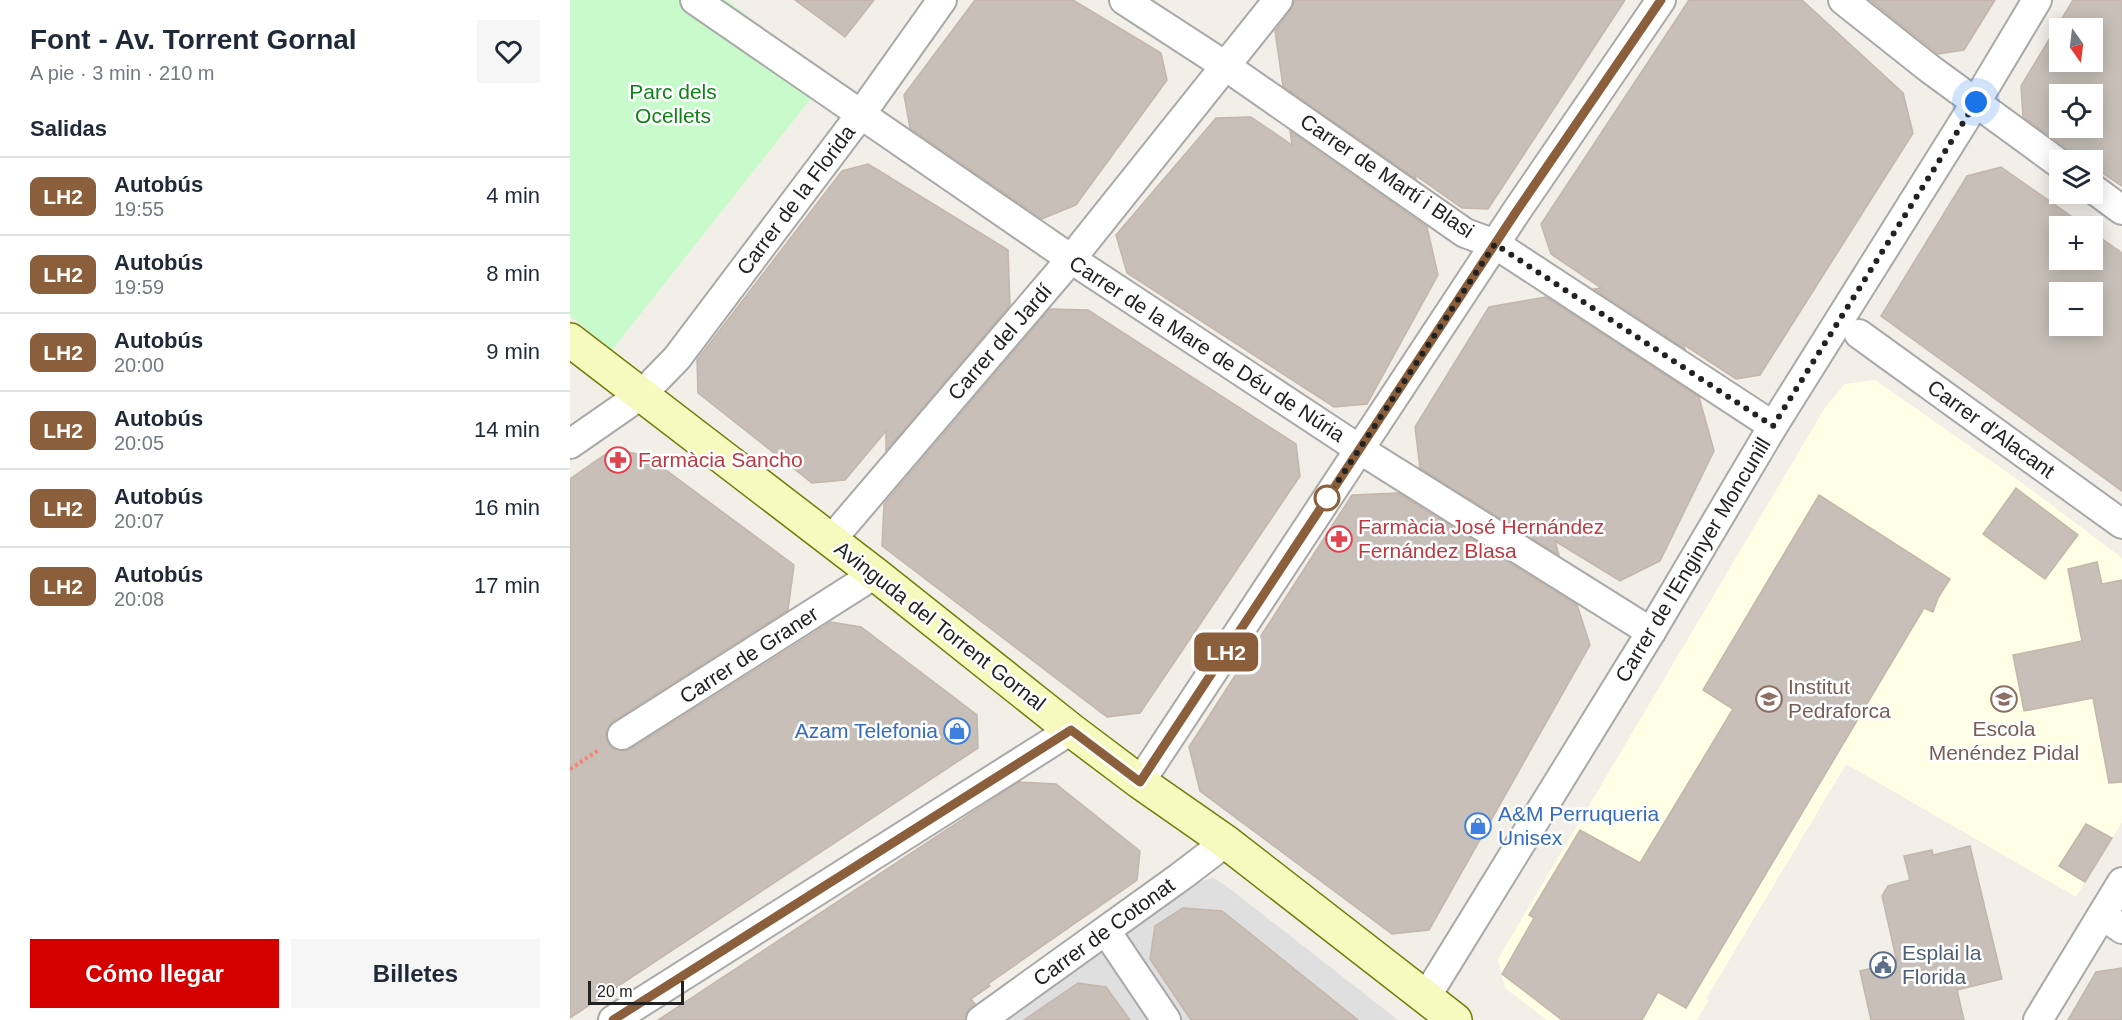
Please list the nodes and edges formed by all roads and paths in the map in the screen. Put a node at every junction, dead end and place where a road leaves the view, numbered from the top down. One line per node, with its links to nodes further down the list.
1 (696, 0): 10 (street)
2 (942, 0): 10 (street, Carrer de la Florida)
3 (1124, 0): 8 (street, Carrer de Martí i Blasi)
4 (1278, 0): 8 (street, Carrer del Jardí)
5 (1661, 0): 14 (street)
6 (1843, 0): 9 (street)
7 (2037, 0): 9 (street, Carrer de l'Enginyer Moncunill)
8 (1224, 66): 14 (street, Carrer de Martí i Blasi); 15 (street, Carrer del Jardí)
9 (1976, 102): 11 (street); 19 (street, Carrer de l'Enginyer Moncunill)
10 (861, 114): 15 (street, Carrer de la Mare de Déu de Núria); 18 (street, Carrer de la Florida)
11 (2049, 156)
12 (2103, 196): 13 (street)
13 (2122, 210)
14 (1495, 244): 19 (street, Carrer de Martí i Blasi); 21 (street)
15 (1071, 259): 21 (street, Carrer de la Mare de Déu de Núria); 23 (street, Carrer del Jardí)
16 (1859, 334): 22 (street, Carrer d'Alacant)
17 (570, 340): 18 (street, Avinguda del Torrent Gornal)
18 (642, 394): 20 (street, Carrer de la Florida); 23 (street, Avinguda del Torrent Gornal)
19 (1773, 426): 25 (street, Carrer de l'Enginyer Moncunill)
20 (570, 444)
21 (1359, 450): 25 (street, Carrer de la Mare de Déu de Núria); 28 (street)
22 (2122, 524)
23 (831, 540): 24 (street, Avinguda del Torrent Gornal)
24 (874, 574): 26 (street, Avinguda del Torrent Gornal); 27 (street, Carrer de Graner)
25 (1651, 632): 33 (street, Carrer de l'Enginyer Moncunill)
26 (1071, 730): 28 (street, Avinguda del Torrent Gornal); 34 (street)
27 (622, 735)
28 (1140, 782): 29 (street, Avinguda del Torrent Gornal)
29 (1226, 842): 32 (street, Carrer de Cotonat); 33 (street, Avinguda del Torrent Gornal)
30 (2122, 882): 31 (street)
31 (2112, 922): 38 (street)
32 (1106, 931): 35 (street, Carrer de Cotonat); 36 (street)
33 (1426, 997): 37 (street, Avinguda del Torrent Gornal)
34 (613, 1020)
35 (981, 1020)
36 (1166, 1020)
37 (1455, 1020)
38 (2037, 1020)

